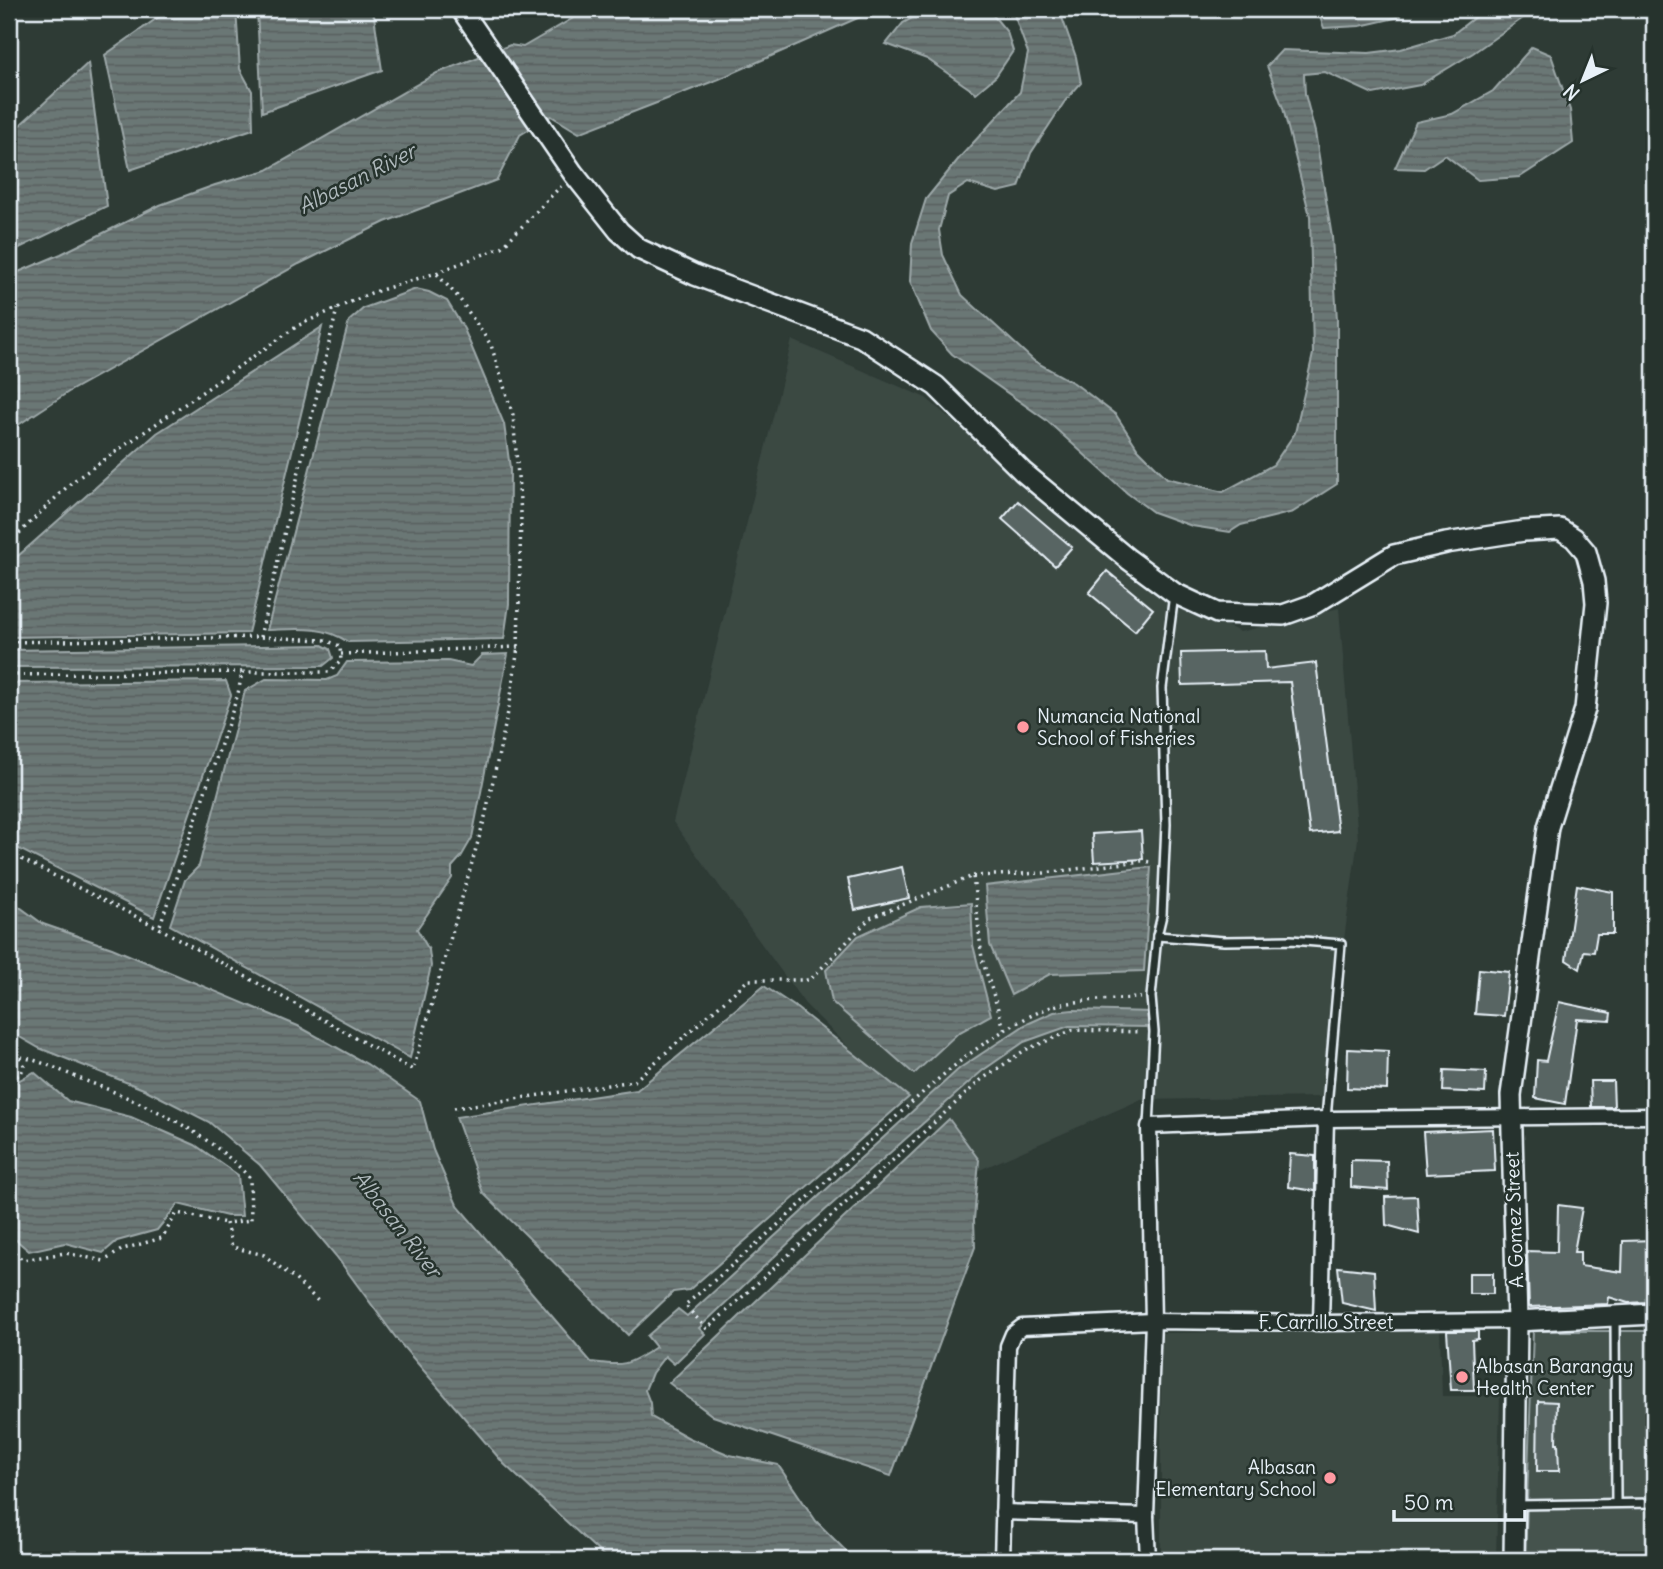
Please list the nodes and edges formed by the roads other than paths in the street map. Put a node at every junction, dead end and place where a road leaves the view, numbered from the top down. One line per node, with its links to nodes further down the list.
1 (466, 16): 2 (street, A. Gomez Street)
2 (1174, 593): 3 (lane); 6 (street, A. Gomez Street)
3 (1157, 936): 5 (lane); 7 (lane)
4 (1654, 1116): 6 (street)
5 (1326, 1119): 6 (street); 7 (street); 12 (street)
6 (1511, 1119): 11 (street, A. Gomez Street)
7 (1149, 1126): 10 (street)
8 (1654, 1314): 9 (street, F. Carrillo Street)
9 (1615, 1315): 11 (street, F. Carrillo Street); 13 (lane)
10 (1153, 1321): 12 (street, F. Carrillo Street); 16 (street, F. Carrillo Street); 17 (street)
11 (1517, 1321): 12 (street, F. Carrillo Street); 15 (street, A. Gomez Street)
12 (1321, 1323)
13 (1616, 1503): 14 (lane); 15 (lane)
14 (1654, 1503)
15 (1516, 1505): 20 (street, A. Gomez Street)
16 (1003, 1512): 17 (street); 18 (street)
17 (1146, 1516): 19 (street)
18 (1002, 1560)
19 (1148, 1560)
20 (1514, 1560)

